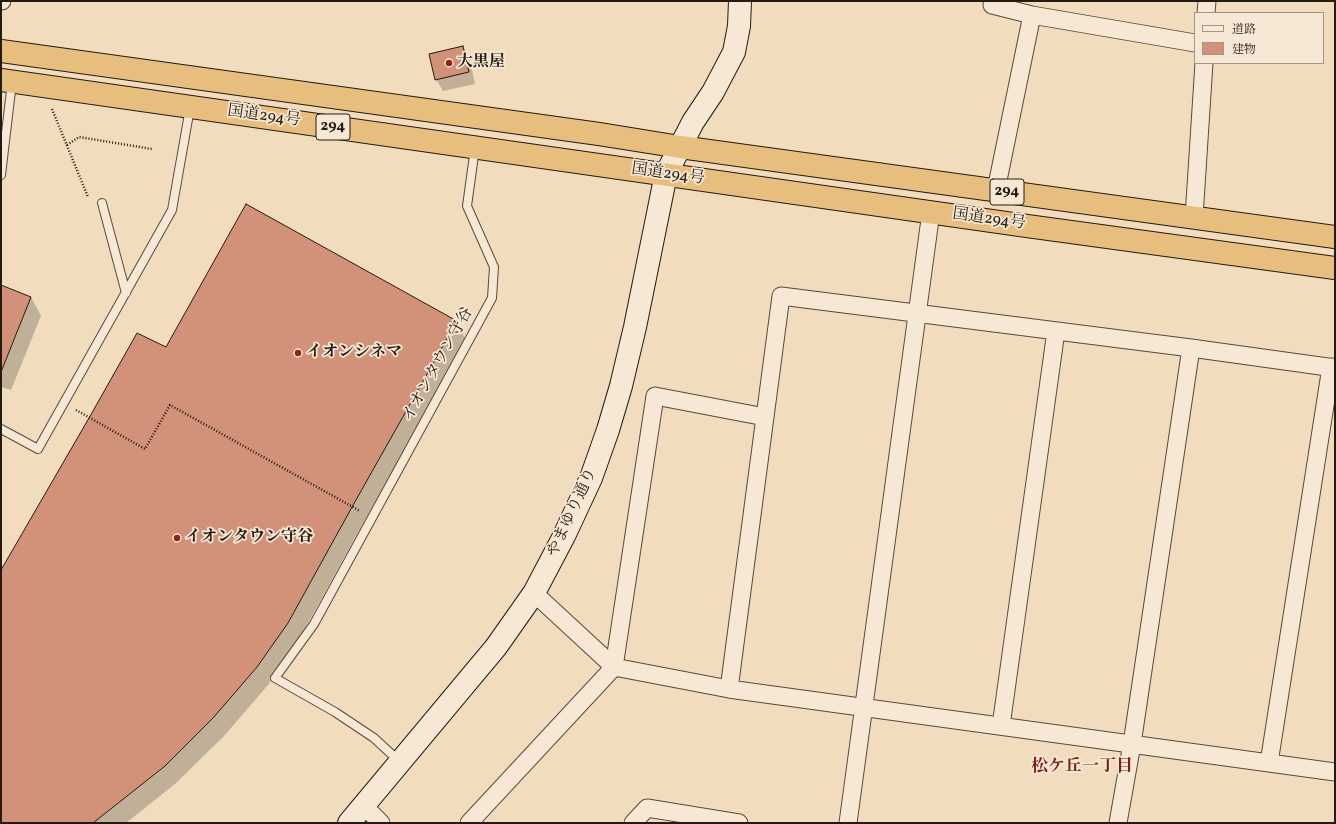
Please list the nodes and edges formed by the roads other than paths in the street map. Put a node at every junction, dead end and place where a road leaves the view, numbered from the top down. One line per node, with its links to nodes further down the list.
1 (740, 1): 12 (street, やまゆり通り)
2 (1207, 1): 4 (street)
3 (992, 5): 5 (street)
4 (1206, 12)
5 (1032, 15): 6 (street); 15 (street)
6 (1194, 43)
7 (1, 51): 12 (highway, 国道294号 / 294)
8 (1204, 64): 18 (street)
9 (7, 80): 10 (highway, 国道294号 / 294); 14 (lane)
10 (190, 106): 11 (highway, 国道294号 / 294); 21 (lane)
11 (476, 147): 13 (highway, 国道294号 / 294); 34 (lane, イオンタウン守谷)
12 (680, 147): 13 (street, やまゆり通り); 15 (highway, 国道294号 / 294)
13 (666, 174): 17 (highway, 国道294号 / 294); 28 (street, やまゆり通り)
14 (1, 175)
15 (996, 190): 18 (highway, 国道294号 / 294)
16 (102, 203): 21 (lane)
17 (931, 212): 20 (highway, 国道294号 / 294); 22 (street)
18 (1194, 217): 19 (highway, 国道294号 / 294)
19 (1335, 236)
20 (1335, 268)
21 (126, 294): 27 (lane)
22 (917, 313): 23 (street); 26 (street); 31 (street)
23 (1056, 331): 24 (street); 32 (street)
24 (1191, 348): 25 (street); 33 (street)
25 (1333, 368): 35 (street)
26 (765, 417): 29 (street); 30 (street)
27 (1, 429)
28 (534, 593): 29 (street); 34 (street, やまゆり通り)
29 (614, 667): 30 (street); 40 (street)
30 (729, 689): 31 (street)
31 (863, 707): 32 (street); 43 (street)
32 (1001, 726): 33 (street)
33 (1132, 744): 35 (street); 44 (street)
34 (400, 762): 37 (street, やまゆり通り)
35 (1269, 763): 36 (street)
36 (1335, 772)
37 (364, 806): 38 (street, やまゆり通り); 39 (street)
38 (349, 823)
39 (381, 823)
40 (469, 823)
41 (633, 823): 42 (street)
42 (739, 823)
43 (848, 823)
44 (1118, 823)

